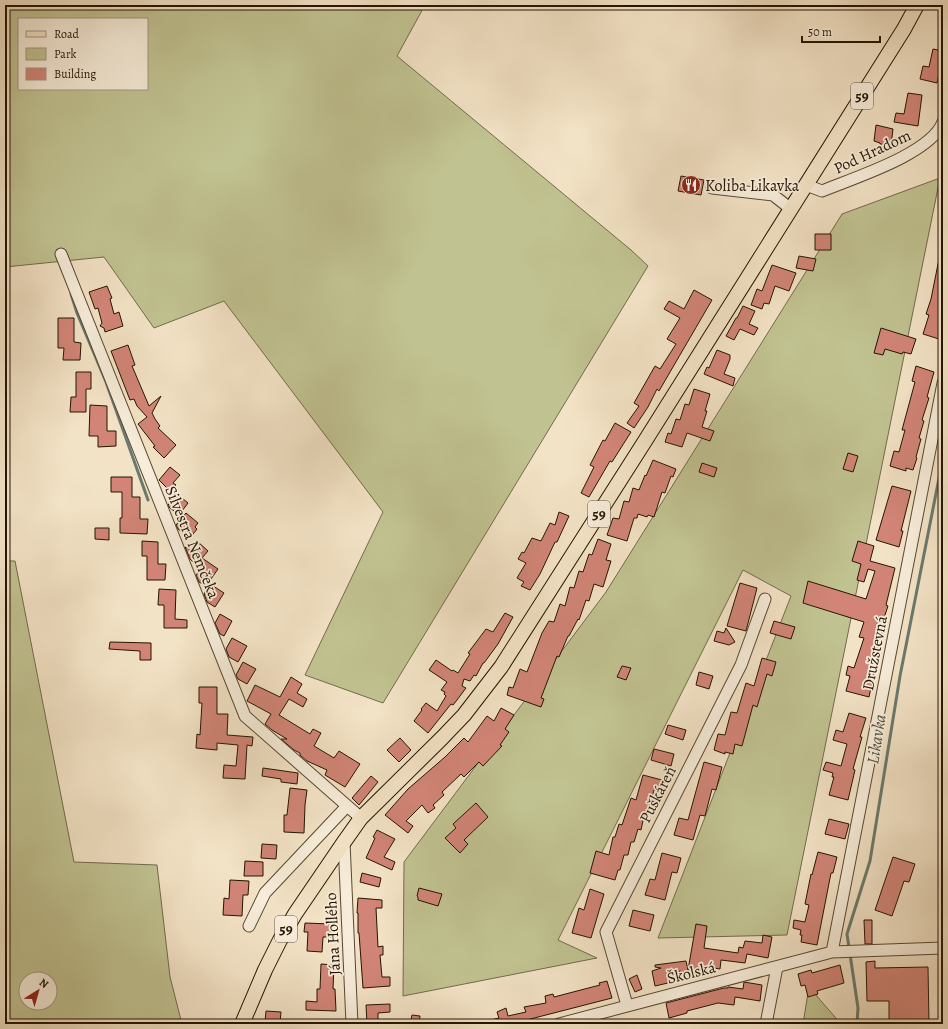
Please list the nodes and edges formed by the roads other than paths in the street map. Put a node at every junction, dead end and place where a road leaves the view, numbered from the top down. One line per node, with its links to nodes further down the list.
1 (917, 5): 3 (main road, 59)
2 (942, 127): 3 (street, Pod Hradom)
3 (806, 185): 5 (main road, 59)
4 (712, 188): 5 (street)
5 (791, 210): 10 (main road, 59)
6 (60, 254): 9 (street, Silvestra Nemčeka)
7 (943, 383): 14 (street, Družstevná)
8 (765, 599): 16 (street, Puškáreň)
9 (347, 806): 10 (street, Silvestra Nemčeka); 12 (street)
10 (361, 818): 11 (main road, 59)
11 (344, 842): 17 (main road, 59); 18 (street, Jána Hollého)
12 (249, 926)
13 (943, 948): 14 (street, Školská)
14 (832, 952): 15 (street, Školská)
15 (777, 967): 16 (street, Školská); 20 (street)
16 (627, 1005): 19 (street, Školská)
17 (242, 1024)
18 (352, 1024)
19 (559, 1024)
20 (766, 1024)

